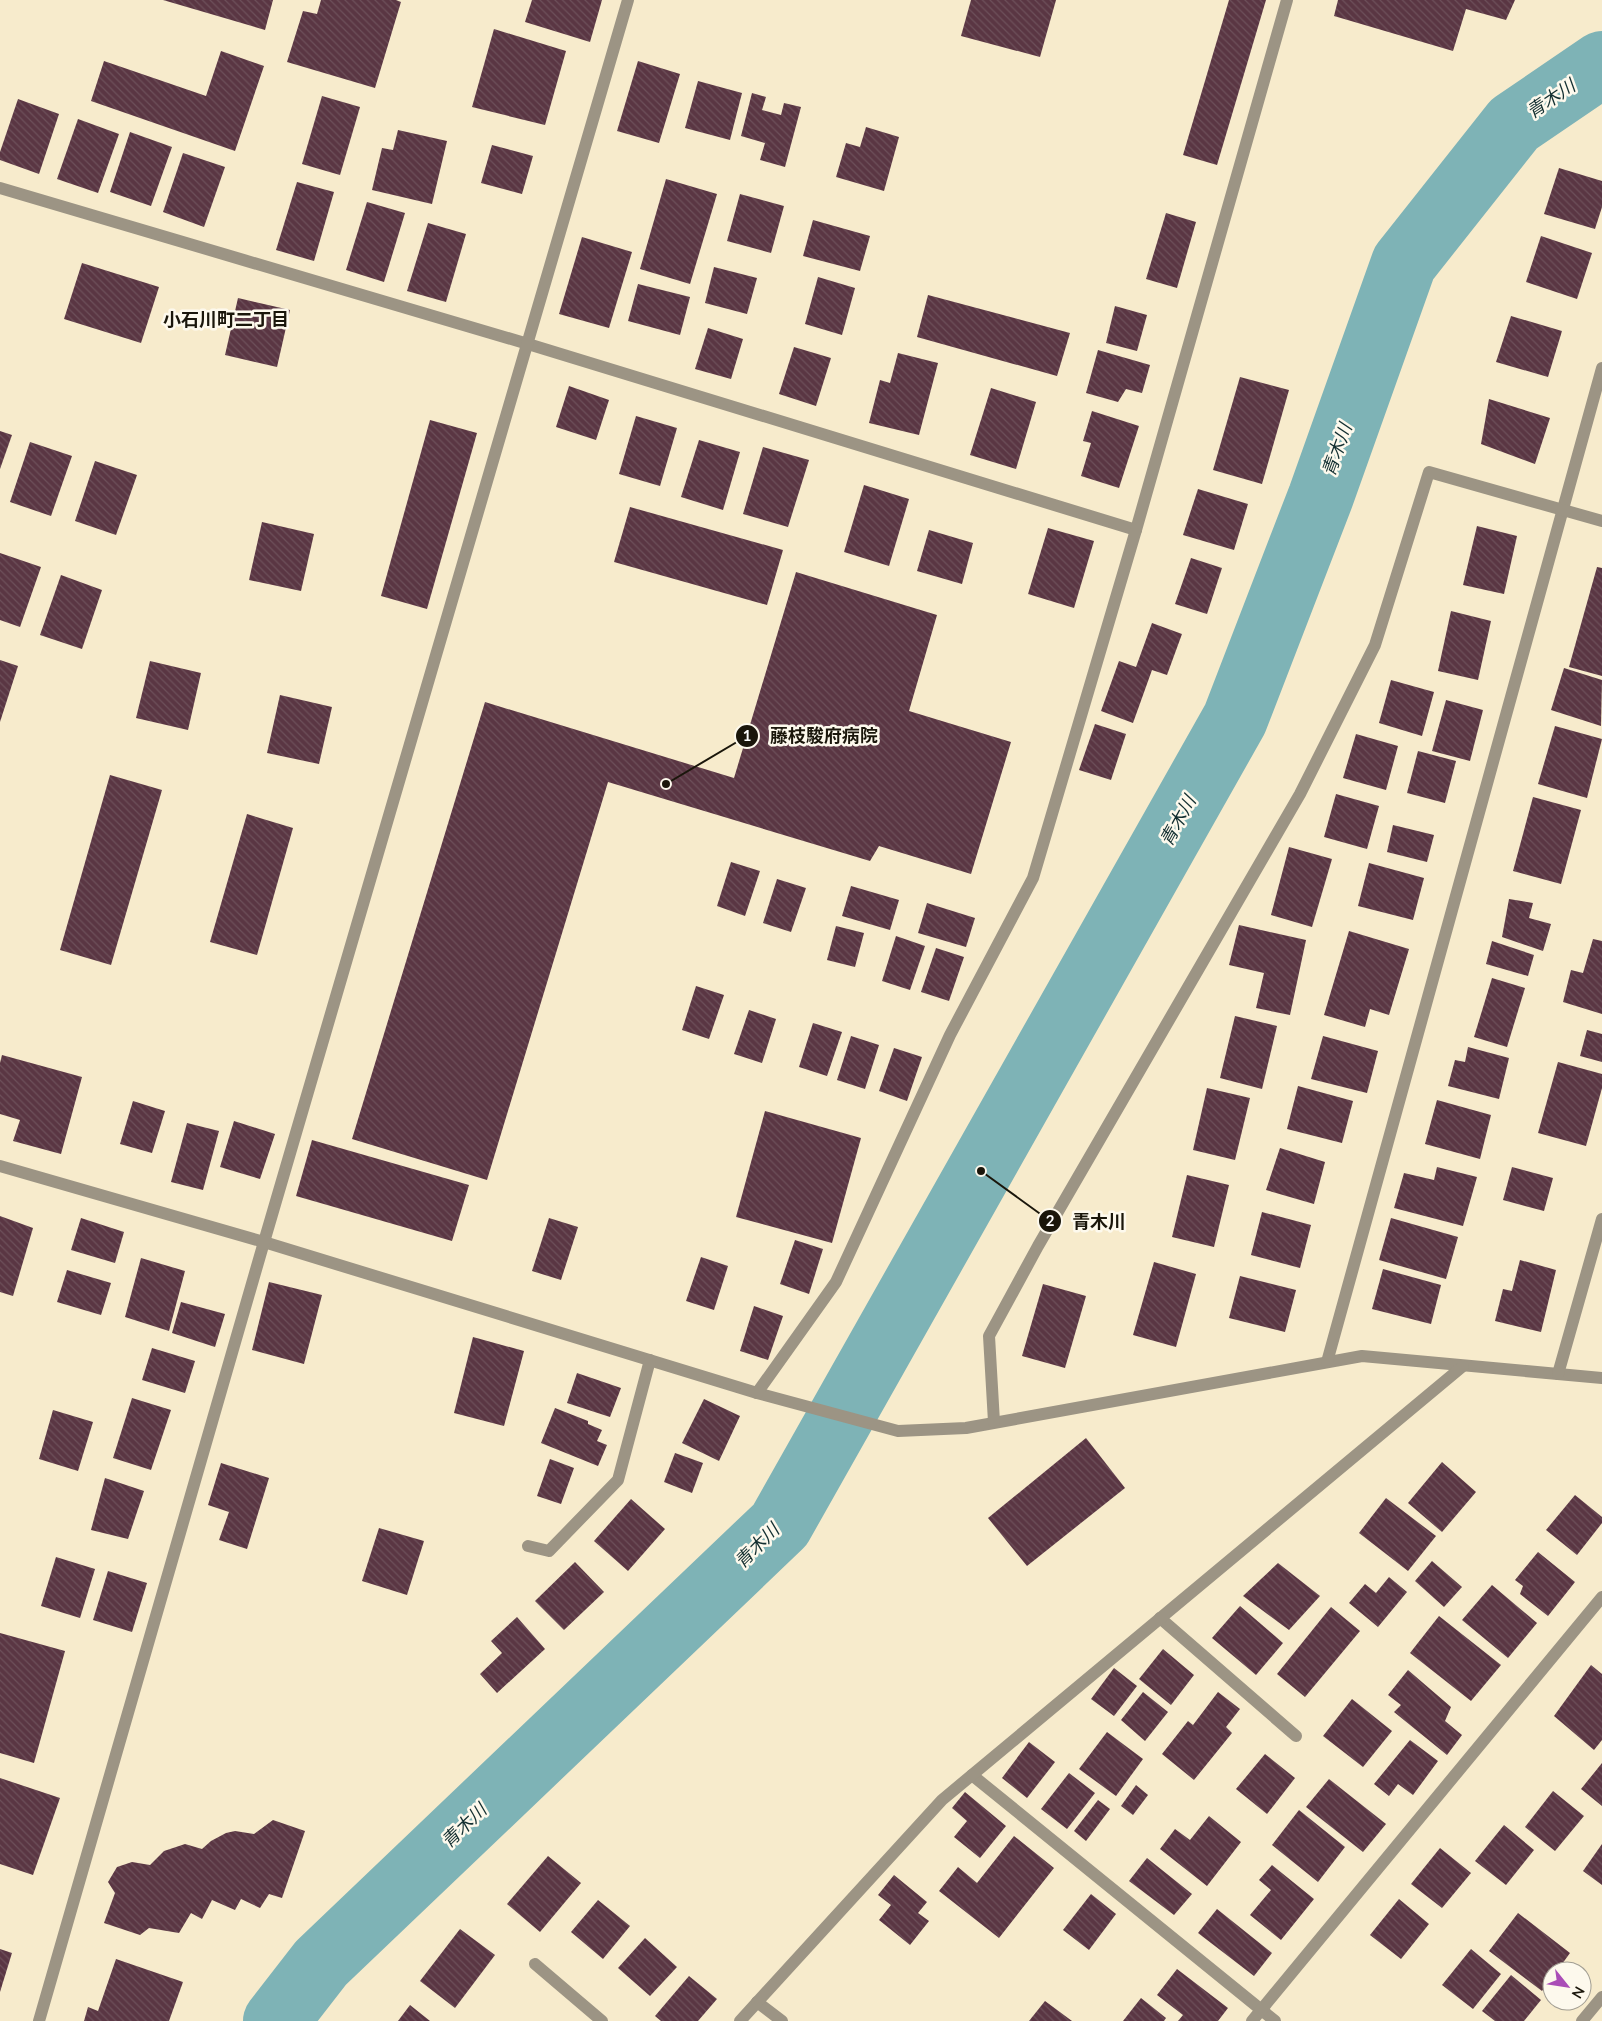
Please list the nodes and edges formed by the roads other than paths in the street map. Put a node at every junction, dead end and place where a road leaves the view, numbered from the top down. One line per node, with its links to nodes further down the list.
1 (628, 0): 4 (street)
2 (1287, 0): 8 (street)
3 (0, 188): 4 (street)
4 (528, 344): 8 (street); 11 (street)
5 (1602, 368): 6 (street)
6 (1563, 510): 7 (street); 13 (street); 18 (street)
7 (1602, 521)
8 (1136, 530): 17 (street)
9 (0, 1166): 11 (street)
10 (1602, 1219): 15 (street)
11 (264, 1242): 12 (street); 28 (street)
12 (650, 1360): 17 (street); 19 (street)
13 (1327, 1362): 14 (street); 18 (street)
14 (1463, 1366): 15 (street); 21 (street)
15 (1558, 1374): 16 (street)
16 (1602, 1378)
17 (757, 1393): 18 (street)
18 (994, 1422)
19 (528, 1546)
20 (1602, 1597): 27 (street)
21 (1160, 1618): 22 (street); 23 (street)
22 (1296, 1736)
23 (972, 1775): 26 (street); 27 (street)
24 (534, 1964): 29 (street)
25 (1602, 1997): 34 (street)
26 (757, 2002): 30 (street); 31 (street)
27 (1262, 2010): 32 (street); 33 (street)
28 (39, 2021)
29 (602, 2021)
30 (740, 2021)
31 (782, 2021)
32 (1252, 2021)
33 (1275, 2021)
34 (1582, 2021)

